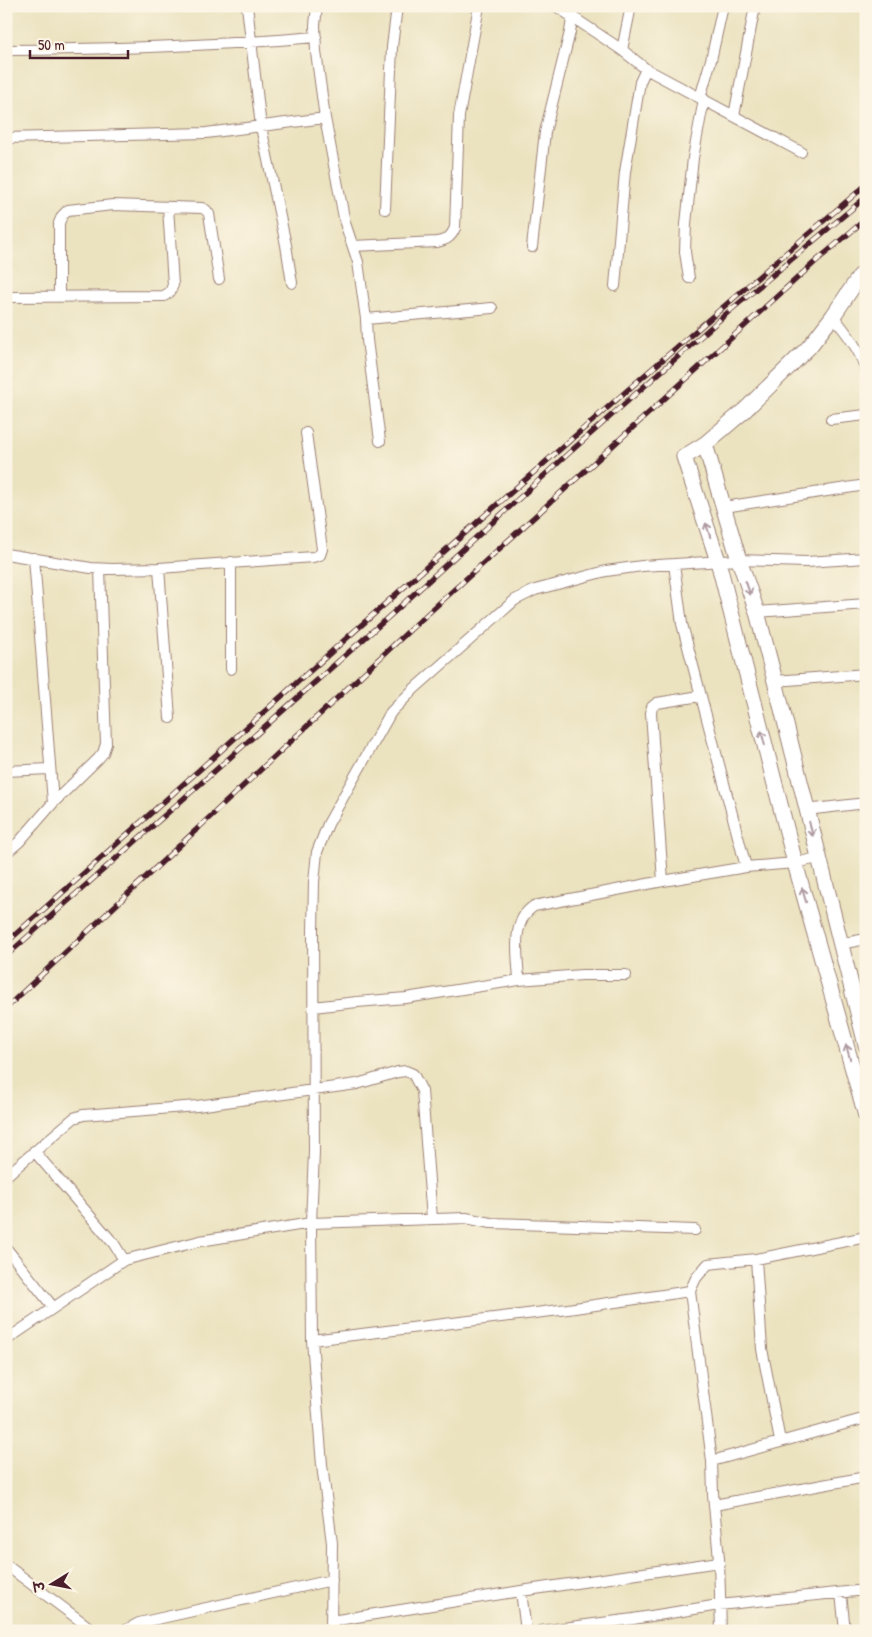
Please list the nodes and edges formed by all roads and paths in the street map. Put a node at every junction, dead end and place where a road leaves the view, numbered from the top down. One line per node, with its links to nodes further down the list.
1 (247, 6): 12 (street)
2 (317, 6): 11 (street)
3 (397, 6): 23 (street)
4 (479, 6): 24 (street)
5 (556, 6): 10 (street)
6 (574, 6): 10 (street)
7 (631, 6): 14 (street)
8 (723, 6): 16 (street)
9 (755, 6): 17 (street)
10 (572, 17): 14 (street); 25 (street)
11 (316, 37): 12 (street); 18 (street)
12 (252, 42): 13 (street); 19 (street)
13 (6, 50)
14 (622, 50): 15 (street)
15 (646, 70): 16 (street); 30 (street)
16 (702, 99): 17 (street); 27 (street)
17 (734, 116): 21 (street)
18 (325, 118): 19 (street); 24 (street)
19 (261, 127): 20 (street); 29 (street)
20 (6, 138)
21 (801, 152)
22 (168, 207): 28 (street); 31 (street); 31 (street)
23 (385, 209)
24 (353, 246): 35 (street)
25 (532, 247)
26 (866, 272): 34 (street)
27 (690, 278)
28 (219, 279)
29 (292, 283)
30 (616, 286)
31 (59, 296): 32 (street)
32 (6, 297)
33 (492, 308): 35 (street)
34 (833, 316): 36 (street); 41 (street)
35 (366, 319): 40 (street)
36 (866, 370)
37 (866, 415): 38 (street)
38 (830, 419)
39 (306, 433): 49 (street)
40 (380, 441)
41 (704, 444): 43 (street); 48 (street, one-way to 41)
42 (866, 485): 43 (street)
43 (724, 508): 47 (street)
44 (6, 554): 45 (street)
45 (34, 558): 52 (street); 60 (street)
46 (866, 558): 47 (street)
47 (739, 560): 48 (street); 54 (street, one-way to 54)
48 (718, 561): 50 (street); 67 (street, one-way to 48)
49 (231, 562): 51 (street); 55 (street)
50 (674, 564): 58 (street); 74 (street)
51 (159, 568): 52 (street); 59 (street)
52 (100, 569): 63 (street)
53 (866, 604): 54 (street)
54 (757, 612): 57 (street)
55 (231, 669)
56 (866, 674): 57 (street)
57 (775, 681): 64 (street)
58 (700, 696): 68 (street); 69 (street)
59 (170, 718)
60 (49, 769): 61 (street); 63 (street)
61 (6, 772)
62 (866, 802): 64 (street)
63 (53, 803): 65 (street)
64 (806, 810): 66 (street, one-way to 66)
65 (6, 853)
66 (818, 858): 67 (street); 71 (street)
67 (795, 863): 68 (street); 77 (street, one-way to 67)
68 (746, 867): 69 (street)
69 (663, 881): 73 (street)
70 (866, 939): 71 (street)
71 (840, 944): 75 (street)
72 (626, 975): 73 (street)
73 (519, 980): 74 (street)
74 (313, 1007): 76 (street)
75 (866, 1045)
76 (313, 1089): 78 (street); 80 (street); 81 (street)
77 (866, 1116)
78 (34, 1151): 79 (street); 86 (street)
79 (6, 1176)
80 (432, 1219): 81 (street); 82 (street)
81 (311, 1223): 86 (street); 90 (street)
82 (695, 1230)
83 (866, 1237): 85 (street)
84 (6, 1248): 88 (street)
85 (756, 1259): 87 (street); 92 (street)
86 (124, 1260): 88 (street)
87 (690, 1291): 90 (street); 93 (street)
88 (53, 1307): 89 (street)
89 (6, 1340)
90 (312, 1340): 98 (street)
91 (866, 1418): 92 (street)
92 (780, 1441): 93 (street)
93 (712, 1461): 95 (street)
94 (866, 1477): 95 (street)
95 (714, 1505): 96 (street)
96 (719, 1562): 100 (street); 102 (street)
97 (6, 1565): 104 (street)
98 (332, 1580): 103 (street); 105 (street)
99 (866, 1590): 101 (street)
100 (521, 1591): 103 (street); 106 (street)
101 (841, 1593): 102 (street); 109 (street)
102 (719, 1605): 107 (street); 108 (street)
103 (331, 1626)
104 (94, 1631)
105 (124, 1631)
106 (526, 1631)
107 (540, 1631)
108 (721, 1631)
109 (845, 1631)

